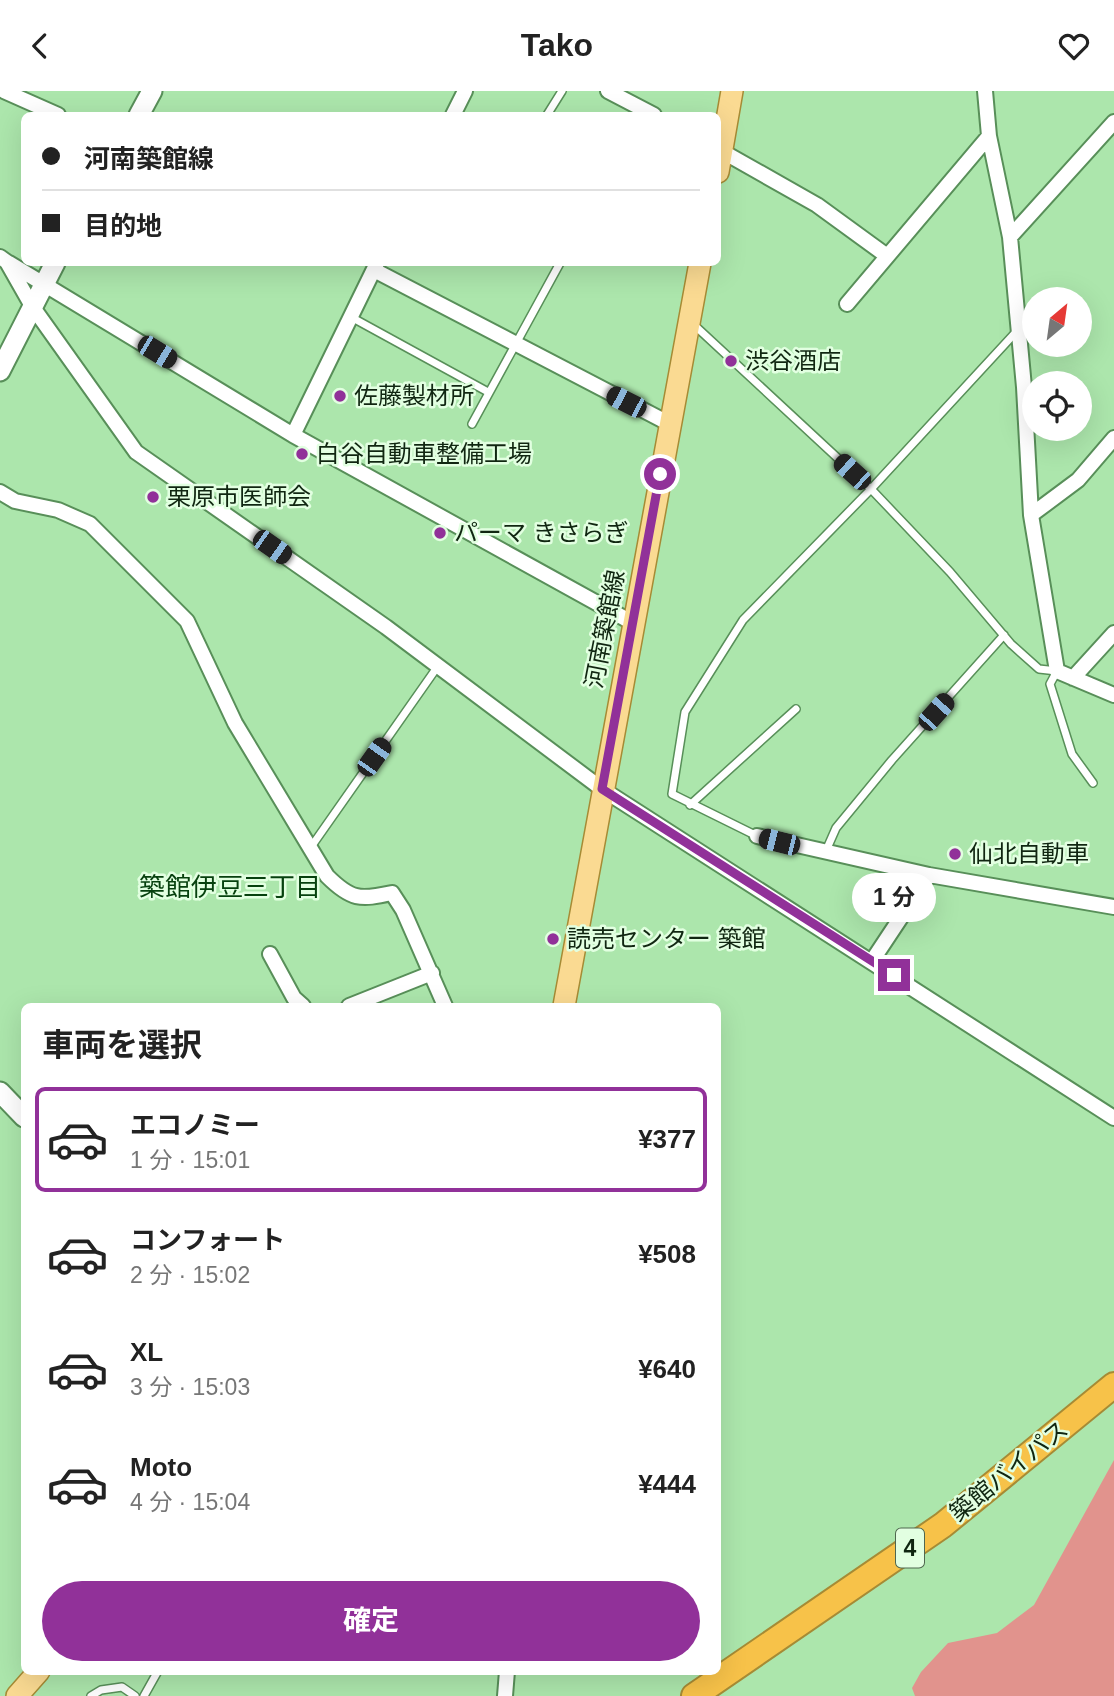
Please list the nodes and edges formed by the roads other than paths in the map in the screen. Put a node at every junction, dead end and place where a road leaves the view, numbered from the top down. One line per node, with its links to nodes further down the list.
1 (4, 91): 8 (street)
2 (152, 91): 9 (street)
3 (465, 91): 10 (street)
4 (562, 91): 11 (lane)
5 (608, 91): 12 (street)
6 (732, 91): 15 (main road)
7 (985, 91): 14 (street)
8 (51, 112)
9 (141, 112)
10 (454, 112)
11 (549, 112)
12 (642, 112)
13 (1114, 123): 17 (street)
14 (989, 136): 17 (street); 18 (street)
15 (721, 148)
16 (721, 159): 18 (street)
17 (1010, 237): 29 (street)
18 (887, 256): 25 (street)
19 (3, 260): 24 (street); 26 (street)
20 (53, 266): 24 (street)
21 (376, 266): 27 (street); 30 (street)
22 (558, 266): 30 (lane)
23 (699, 266): 28 (main road, 河南築館線)
24 (43, 283): 26 (street); 35 (street)
25 (847, 304)
26 (32, 306): 31 (street); 43 (street)
27 (351, 317): 32 (lane); 35 (street)
28 (689, 320): 34 (main road, 河南築館線); 37 (lane)
29 (1017, 331): 37 (lane); 39 (street)
30 (517, 345): 32 (lane); 34 (street)
31 (0, 371)
32 (488, 392): 33 (lane)
33 (471, 424)
34 (670, 424): 40 (main road, 河南築館線)
35 (293, 435): 40 (street)
36 (1114, 438): 39 (street)
37 (871, 489): 42 (lane); 50 (lane)
38 (0, 492): 52 (street)
39 (1031, 515): 44 (street)
40 (633, 623): 49 (main road, 河南築館線)
41 (1114, 633): 45 (street)
42 (1004, 635): 44 (lane); 53 (lane)
43 (438, 666): 49 (street); 52 (lane)
44 (1057, 671): 45 (street); 48 (lane)
45 (1073, 678): 46 (street)
46 (1114, 695)
47 (796, 709): 50 (lane)
48 (1093, 783)
49 (602, 789): 57 (street); 62 (main road, 河南築館線)
50 (690, 805): 51 (lane)
51 (757, 836): 53 (street)
52 (310, 848): 58 (street)
53 (825, 853): 54 (street)
54 (929, 875): 55 (street); 57 (street)
55 (1114, 907)
56 (270, 954): 59 (street)
57 (872, 961): 65 (street)
58 (432, 973): 60 (street); 61 (street)
59 (300, 1003)
60 (357, 1003)
61 (444, 1003)
62 (565, 1003)
63 (0, 1092): 64 (street)
64 (21, 1114)
65 (1114, 1118)
66 (1114, 1385): 75 (highway, 築館バイパス / 4)
67 (35, 1675): 70 (main road)
68 (156, 1675): 73 (lane)
69 (507, 1675): 74 (street)
70 (17, 1696)
71 (91, 1696): 72 (lane)
72 (135, 1696)
73 (144, 1696)
74 (505, 1696)
75 (694, 1696)

